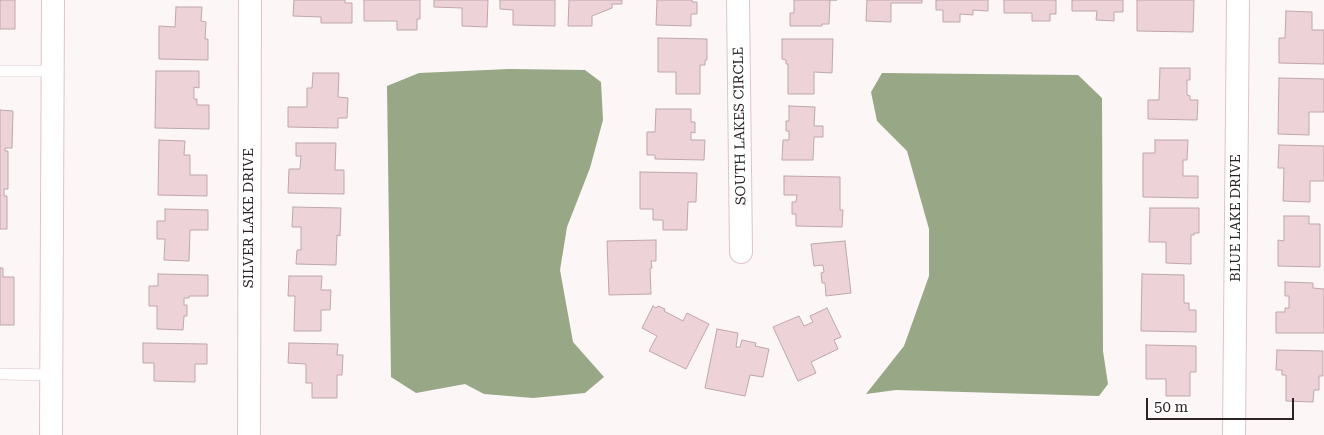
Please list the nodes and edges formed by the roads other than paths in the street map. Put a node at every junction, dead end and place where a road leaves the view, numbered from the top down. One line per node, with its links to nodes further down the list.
1 (53, 0): 6 (street)
2 (250, 0): 11 (street, SILVER LAKE DRIVE)
3 (738, 0): 7 (street, SOUTH LAKES CIRCLE)
4 (1238, 0): 12 (street, BLUE LAKE DRIVE)
5 (0, 71): 6 (lane)
6 (53, 71): 9 (street)
7 (741, 252)
8 (0, 374): 9 (lane)
9 (52, 375): 10 (street)
10 (51, 435)
11 (248, 435)
12 (1234, 435)

